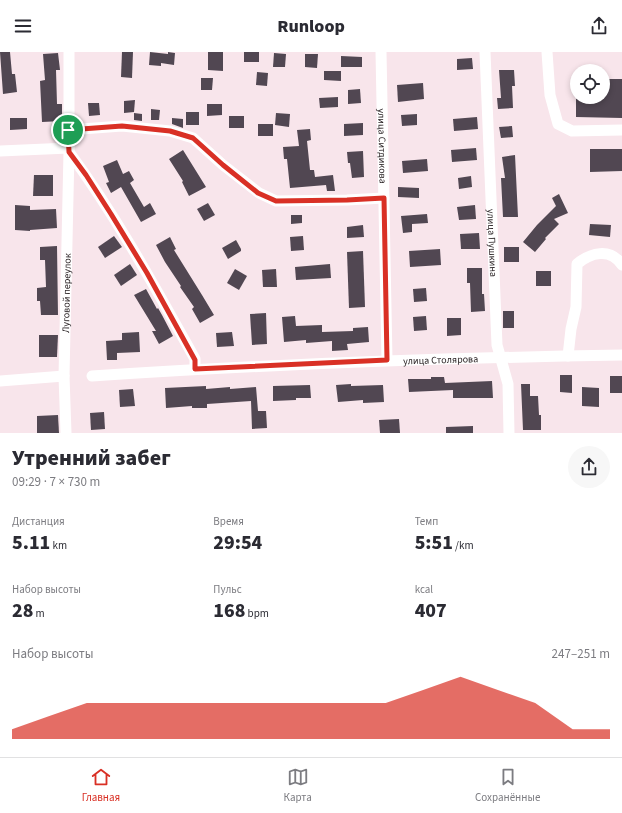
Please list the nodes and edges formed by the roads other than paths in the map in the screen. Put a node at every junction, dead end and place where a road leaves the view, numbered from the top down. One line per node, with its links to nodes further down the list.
1 (69, 52): 5 (street, Луговой переулок)
2 (381, 52): 9 (street, улица Ситдикова)
3 (485, 52): 13 (street, улица Пушкина)
4 (547, 52): 6 (street)
5 (68, 130): 7 (street, Луговой переулок); 9 (street)
6 (622, 130)
7 (69, 150): 8 (street); 15 (street); 16 (street, Луговой переулок)
8 (0, 151)
9 (384, 198): 14 (street, улица Ситдикова)
10 (622, 265): 12 (street)
11 (622, 355): 12 (street, улица Столярова)
12 (568, 356): 13 (street, улица Столярова)
13 (501, 358): 14 (street, улица Столярова); 20 (street, улица Пушкина)
14 (387, 360): 15 (street, улица Столярова)
15 (195, 369): 17 (street, улица Столярова)
16 (64, 376): 18 (street); 19 (street, Луговой переулок)
17 (92, 376)
18 (0, 381)
19 (66, 433)
20 (509, 433)

